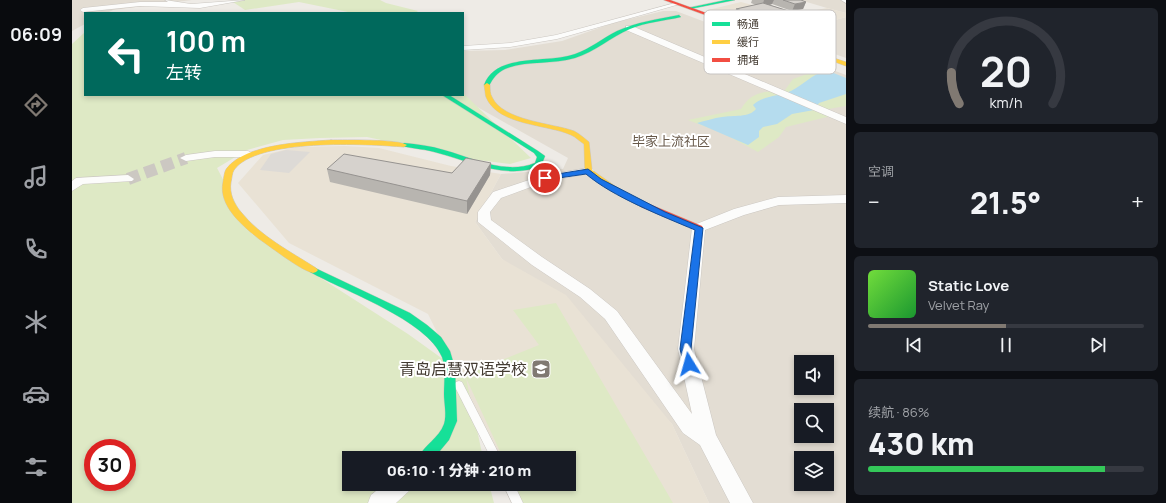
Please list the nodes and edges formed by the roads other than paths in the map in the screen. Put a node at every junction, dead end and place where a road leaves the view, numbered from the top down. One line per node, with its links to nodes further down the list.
1 (137, 0): 6 (street)
2 (166, 0): 6 (street)
3 (242, 0): 6 (street)
4 (666, 0): 7 (street)
5 (733, 0): 8 (street)
6 (175, 4)
7 (677, 4): 8 (street); 12 (street)
8 (690, 8): 9 (street)
9 (704, 13)
10 (679, 16): 11 (street)
11 (629, 28): 13 (street); 21 (street)
12 (464, 48)
13 (704, 59)
14 (836, 60): 15 (street)
15 (846, 64)
16 (739, 74): 18 (street)
17 (446, 96): 19 (street)
18 (846, 121)
19 (248, 154): 20 (street); 26 (street)
20 (186, 158)
21 (588, 171): 25 (street); 27 (street)
22 (128, 179): 23 (street)
23 (72, 187)
24 (846, 199): 25 (street)
25 (699, 228): 27 (street)
26 (451, 367): 28 (street); 29 (lane)
27 (707, 438): 34 (street)
28 (430, 451)
29 (493, 451)
30 (393, 491): 32 (street)
31 (512, 491): 33 (lane)
32 (378, 503)
33 (518, 503)
34 (742, 503)

